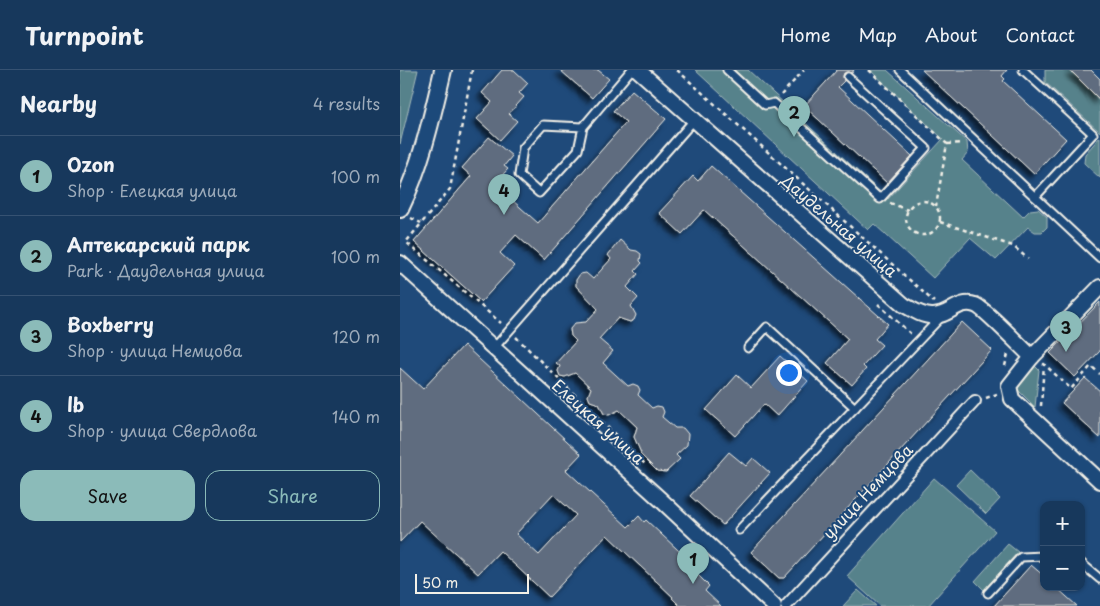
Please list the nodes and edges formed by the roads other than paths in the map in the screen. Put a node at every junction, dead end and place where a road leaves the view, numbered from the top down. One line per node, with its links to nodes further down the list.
1 (443, 70): 10 (street)
2 (727, 70): 6 (lane)
3 (900, 70): 9 (lane)
4 (640, 71): 7 (street, Даудельная улица); 8 (lane)
5 (1026, 71): 9 (lane)
6 (848, 77)
7 (694, 120): 14 (street, Даудельная улица); 15 (lane)
8 (583, 127): 8 (lane)
9 (1035, 197): 11 (lane)
10 (400, 209)
11 (1100, 258)
12 (400, 263): 15 (street, Елецкая улица)
13 (1100, 287): 17 (street)
14 (944, 314): 17 (street, Даудельная улица); 19 (lane)
15 (494, 348): 26 (street, Елецкая улица)
16 (748, 348): 19 (lane)
17 (1032, 357): 20 (street)
18 (974, 401): 27 (street, улица Немцова)
19 (855, 408): 21 (lane)
20 (1100, 481)
21 (740, 530)
22 (1040, 556): 25 (lane)
23 (1085, 566): 24 (lane)
24 (1100, 579)
25 (988, 593)
26 (774, 606)
27 (786, 606)

